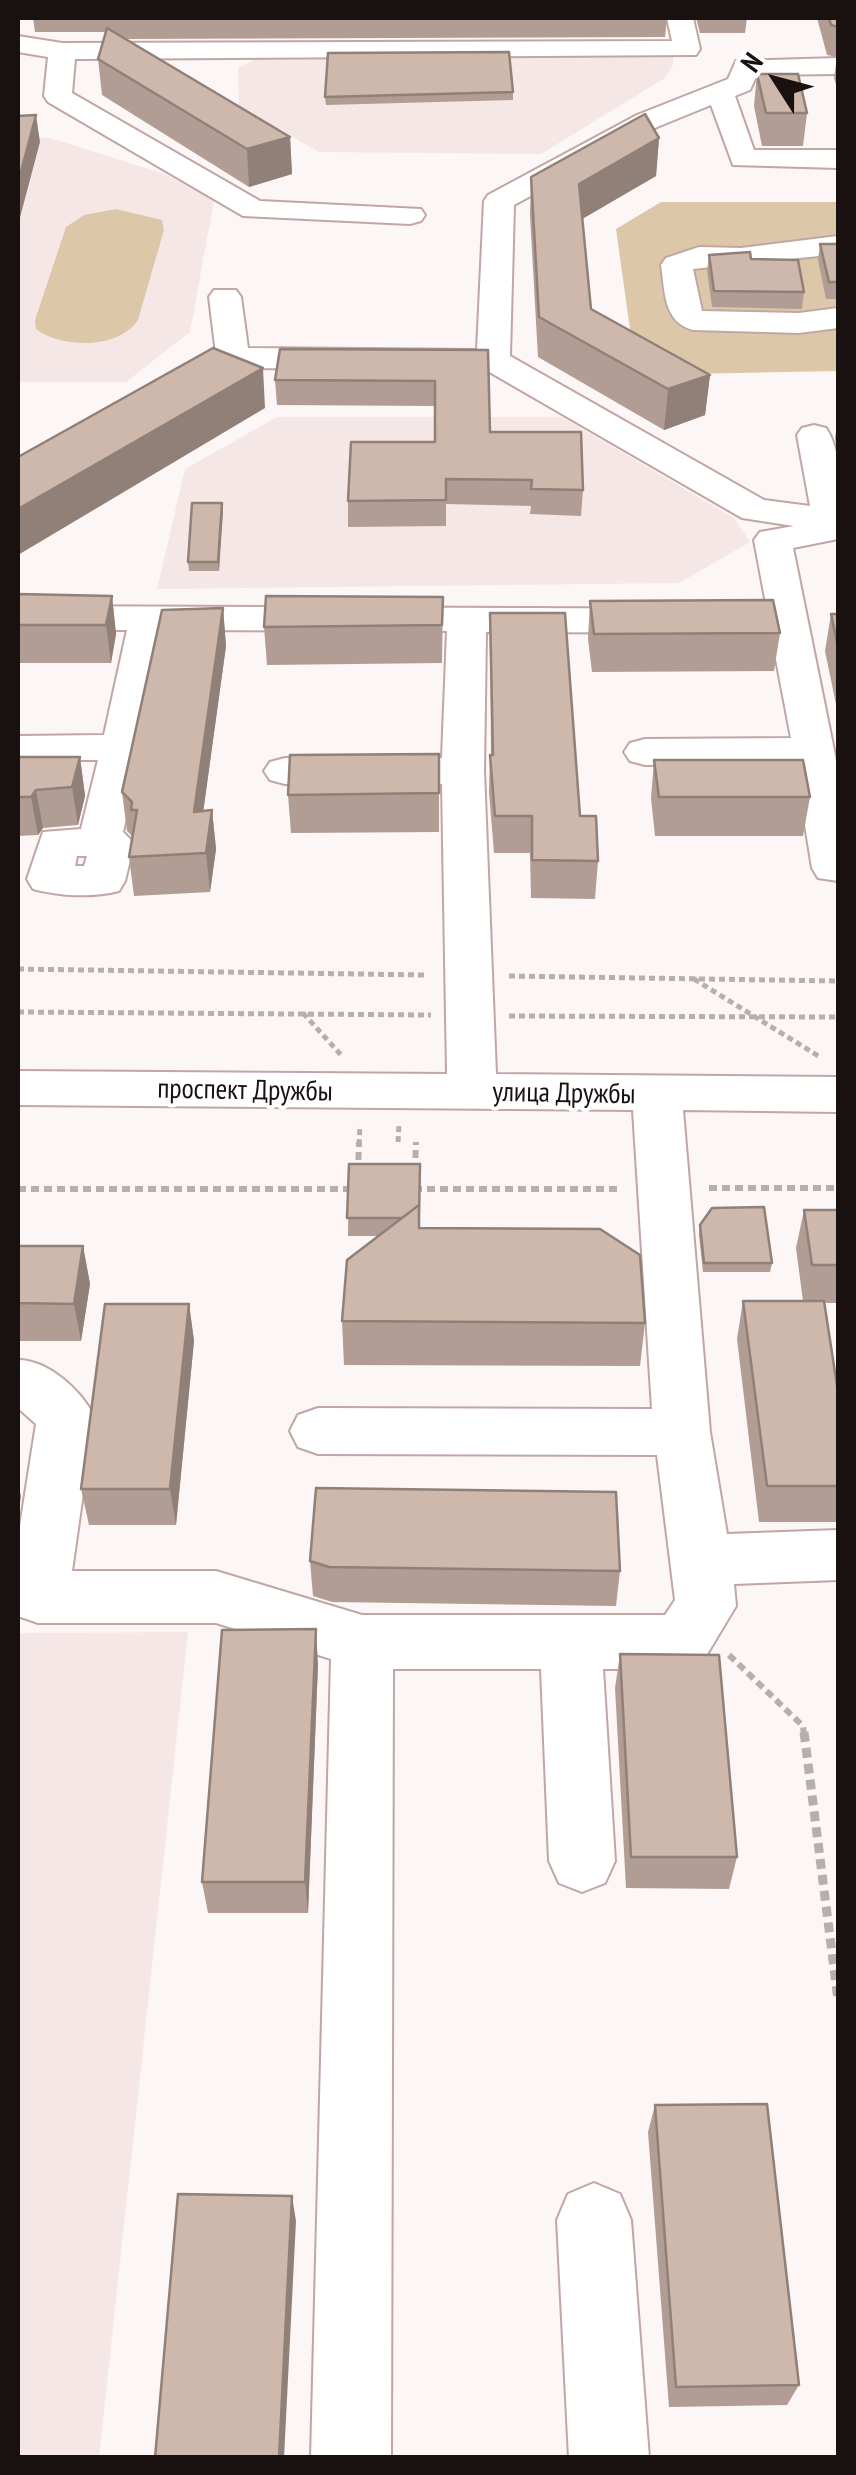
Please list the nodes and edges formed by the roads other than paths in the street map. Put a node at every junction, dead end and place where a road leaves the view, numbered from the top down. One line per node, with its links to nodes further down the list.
1 (236, 18): 5 (street)
2 (456, 18): 6 (street)
3 (680, 18): 6 (street)
4 (18, 44): 7 (street)
5 (230, 49): 6 (street); 7 (street)
6 (461, 49)
7 (62, 50): 11 (street)
8 (838, 66): 9 (street)
9 (720, 92): 10 (street); 16 (street)
10 (838, 159)
11 (410, 215)
12 (838, 245): 14 (street)
13 (224, 297): 15 (street)
14 (838, 318)
15 (233, 358): 16 (street); 17 (street)
16 (493, 360): 19 (street)
17 (150, 404)
18 (814, 434): 19 (street)
19 (835, 520): 23 (street)
20 (18, 618): 21 (street)
21 (149, 618): 22 (street); 24 (street)
22 (467, 620): 23 (street); 29 (street)
23 (788, 621): 26 (street)
24 (122, 747): 25 (street); 30 (street)
25 (18, 748)
26 (814, 750): 27 (street); 31 (street)
27 (645, 752)
28 (285, 771): 29 (street)
29 (463, 771): 34 (street)
30 (99, 843)
31 (834, 868)
32 (830, 1076): 35 (street)
33 (18, 1088): 34 (street, проспект Дружбы)
34 (472, 1092): 35 (street, улица Дружбы)
35 (657, 1095): 38 (street)
36 (18, 1382): 41 (street)
37 (318, 1431): 38 (street)
38 (682, 1432): 40 (street)
39 (838, 1556): 40 (street)
40 (702, 1560): 42 (street)
41 (362, 1642): 42 (street); 45 (street)
42 (570, 1642): 43 (street)
43 (582, 1861)
44 (594, 2220): 46 (street)
45 (351, 2458)
46 (609, 2458)

